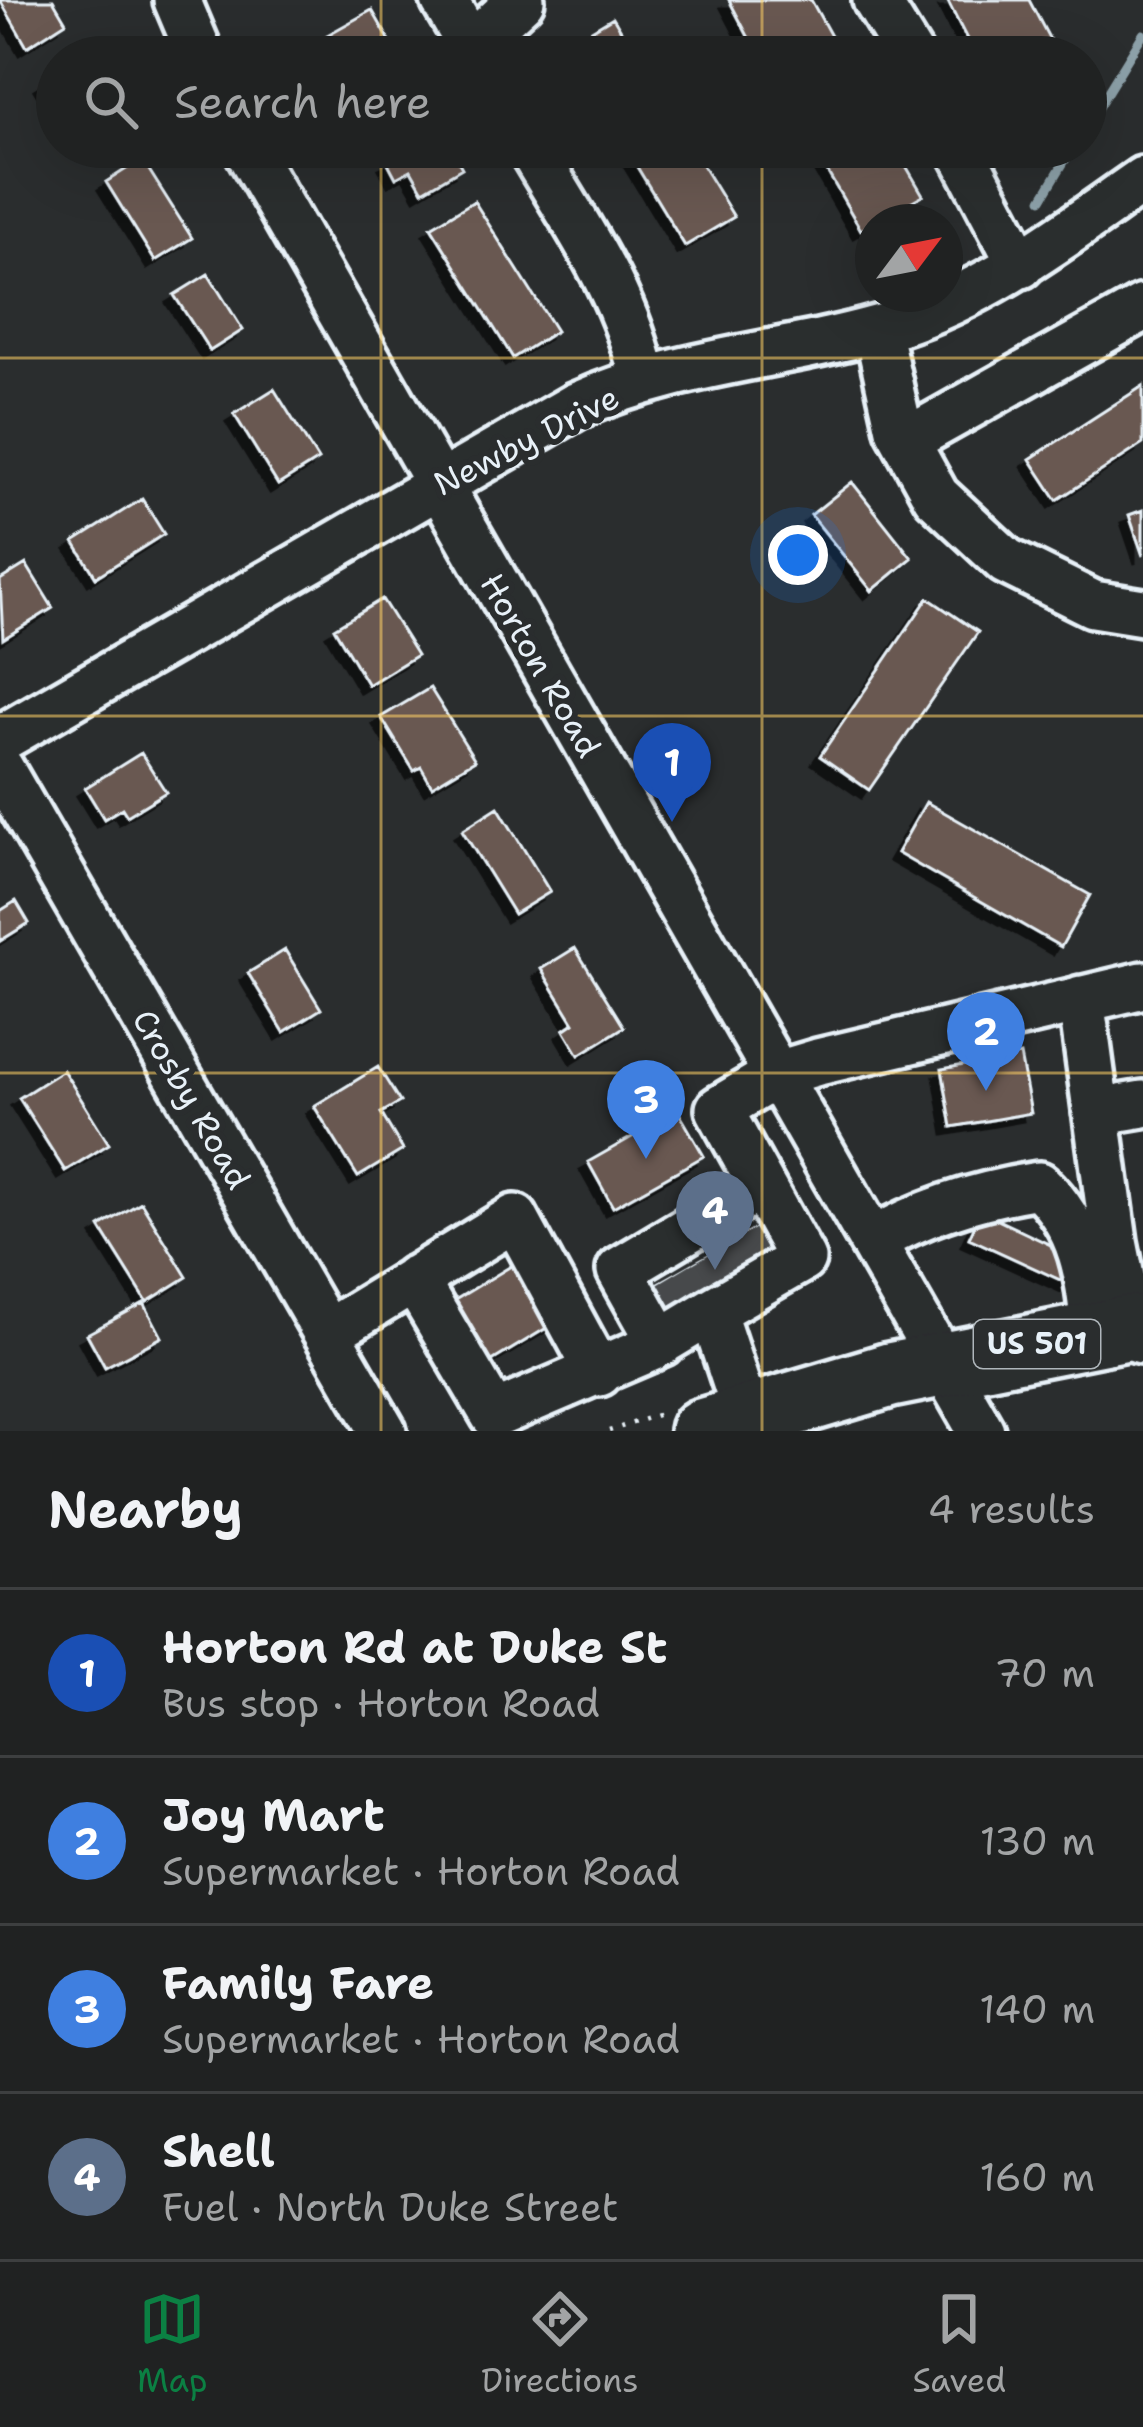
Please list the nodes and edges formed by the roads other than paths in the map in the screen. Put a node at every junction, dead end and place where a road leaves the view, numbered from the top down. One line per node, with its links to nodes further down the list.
1 (177, 0): 5 (street)
2 (444, 0): 6 (street)
3 (521, 0): 7 (street)
4 (875, 0): 8 (street)
5 (192, 36)
6 (465, 36)
7 (488, 36)
8 (898, 36)
9 (258, 168): 18 (street, Horton Road)
10 (542, 168): 16 (street)
11 (970, 168): 13 (street)
12 (1143, 180): 13 (street, Newby Drive)
13 (1021, 265): 15 (street, Newby Drive)
14 (1143, 308): 17 (street)
15 (877, 329): 16 (street, Newby Drive); 17 (street)
16 (644, 381): 18 (street, Newby Drive)
17 (906, 441): 19 (street)
18 (437, 485): 20 (street, Newby Drive); 24 (street, Horton Road)
19 (1143, 612)
20 (0, 739)
21 (0, 768): 30 (street, Crosby Road)
22 (1143, 985): 23 (street)
23 (1081, 999): 24 (street); 26 (street)
24 (778, 1074): 27 (street, Horton Road); 28 (street)
25 (1143, 1103): 26 (street)
26 (1096, 1112): 31 (street)
27 (875, 1240): 31 (street); 33 (street, Horton Road)
28 (713, 1269): 32 (street); 35 (street)
29 (414, 1279): 30 (street); 32 (street); 34 (street)
30 (327, 1333): 36 (street, Crosby Road)
31 (1128, 1339): 33 (highway, US 501)
32 (599, 1373): 34 (street)
33 (964, 1399): 35 (highway, US 501); 37 (highway, US 501)
34 (554, 1413)
35 (725, 1424)
36 (383, 1431)
37 (852, 1431)

